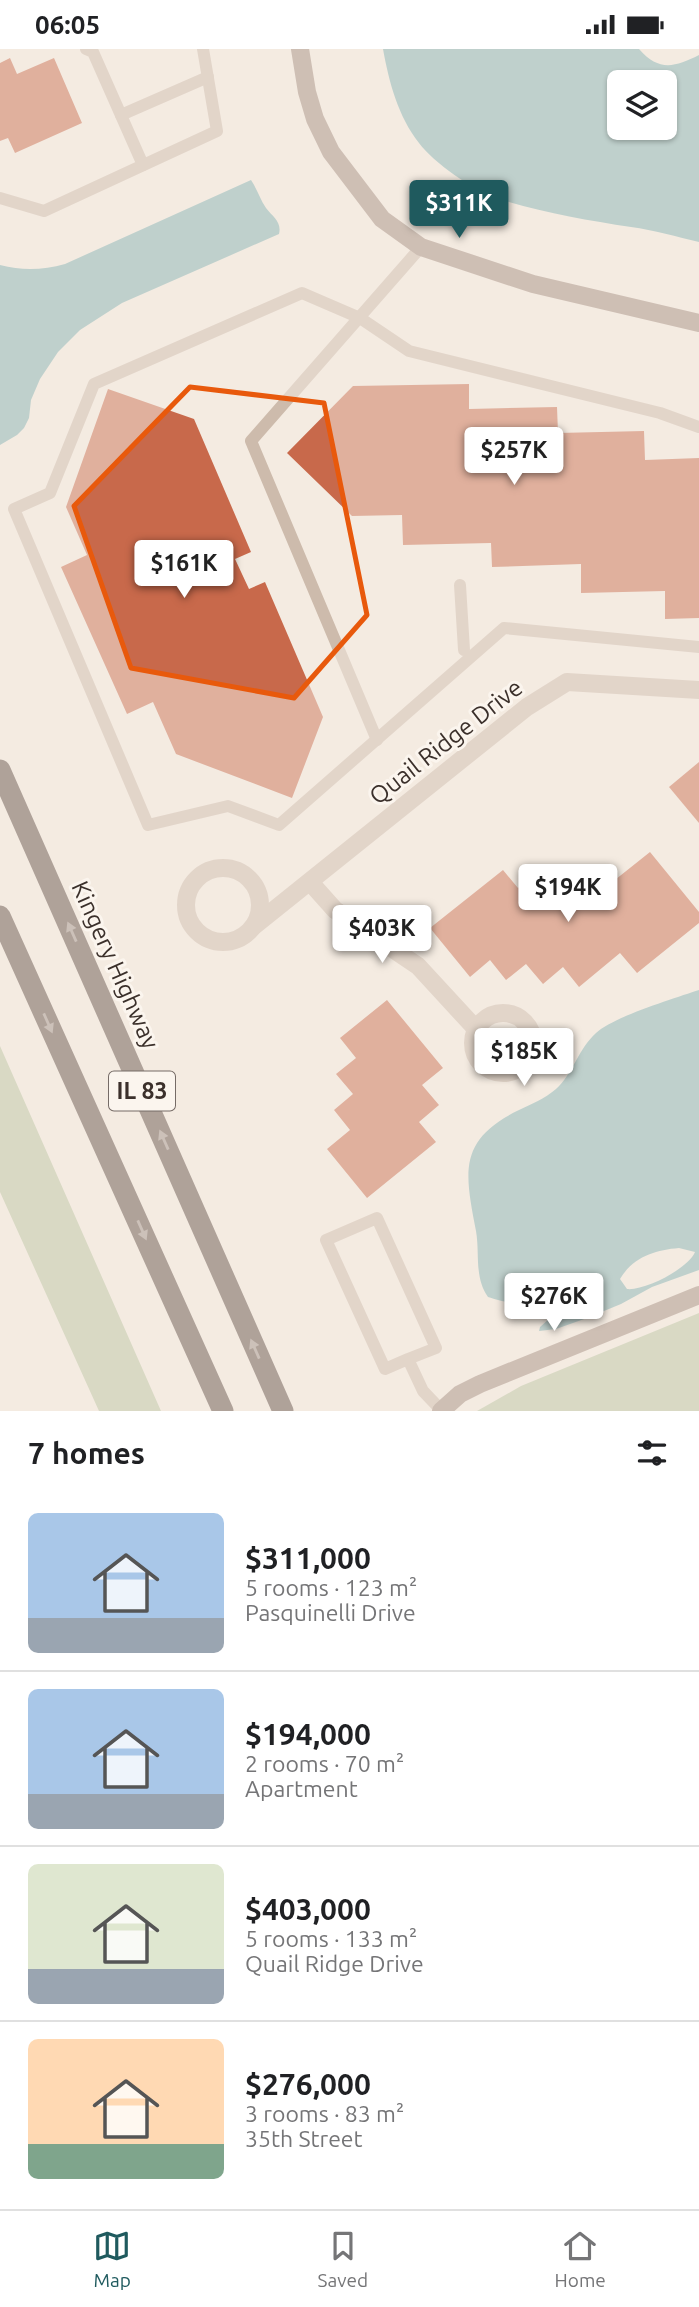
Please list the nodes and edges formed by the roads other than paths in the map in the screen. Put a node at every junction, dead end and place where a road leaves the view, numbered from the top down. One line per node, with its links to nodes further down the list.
1 (86, 49): 5 (lane)
2 (204, 49): 4 (lane)
3 (300, 49): 8 (street)
4 (208, 77): 5 (lane); 6 (lane)
5 (121, 115): 6 (lane)
6 (143, 165): 7 (lane)
7 (0, 198)
8 (421, 247): 9 (lane); 10 (street)
9 (360, 318): 11 (lane); 16 (lane); 16 (lane)
10 (699, 323)
11 (699, 427)
12 (460, 585): 14 (lane)
13 (699, 646): 16 (lane)
14 (464, 650)
15 (699, 689): 18 (street, Quail Ridge Drive)
16 (377, 740)
17 (0, 770): 25 (highway, Kingery Highway / IL 83, one-way to 17)
18 (310, 882): 20 (street, Quail Ridge Drive); 21 (street)
19 (0, 916): 24 (highway, IL 83, one-way to 24)
20 (254, 926): 20 (street, Quail Ridge Drive)
21 (476, 1029)
22 (699, 1295): 26 (street)
23 (408, 1359): 23 (lane); 26 (lane)
24 (223, 1411)
25 (283, 1411)
26 (441, 1411)

